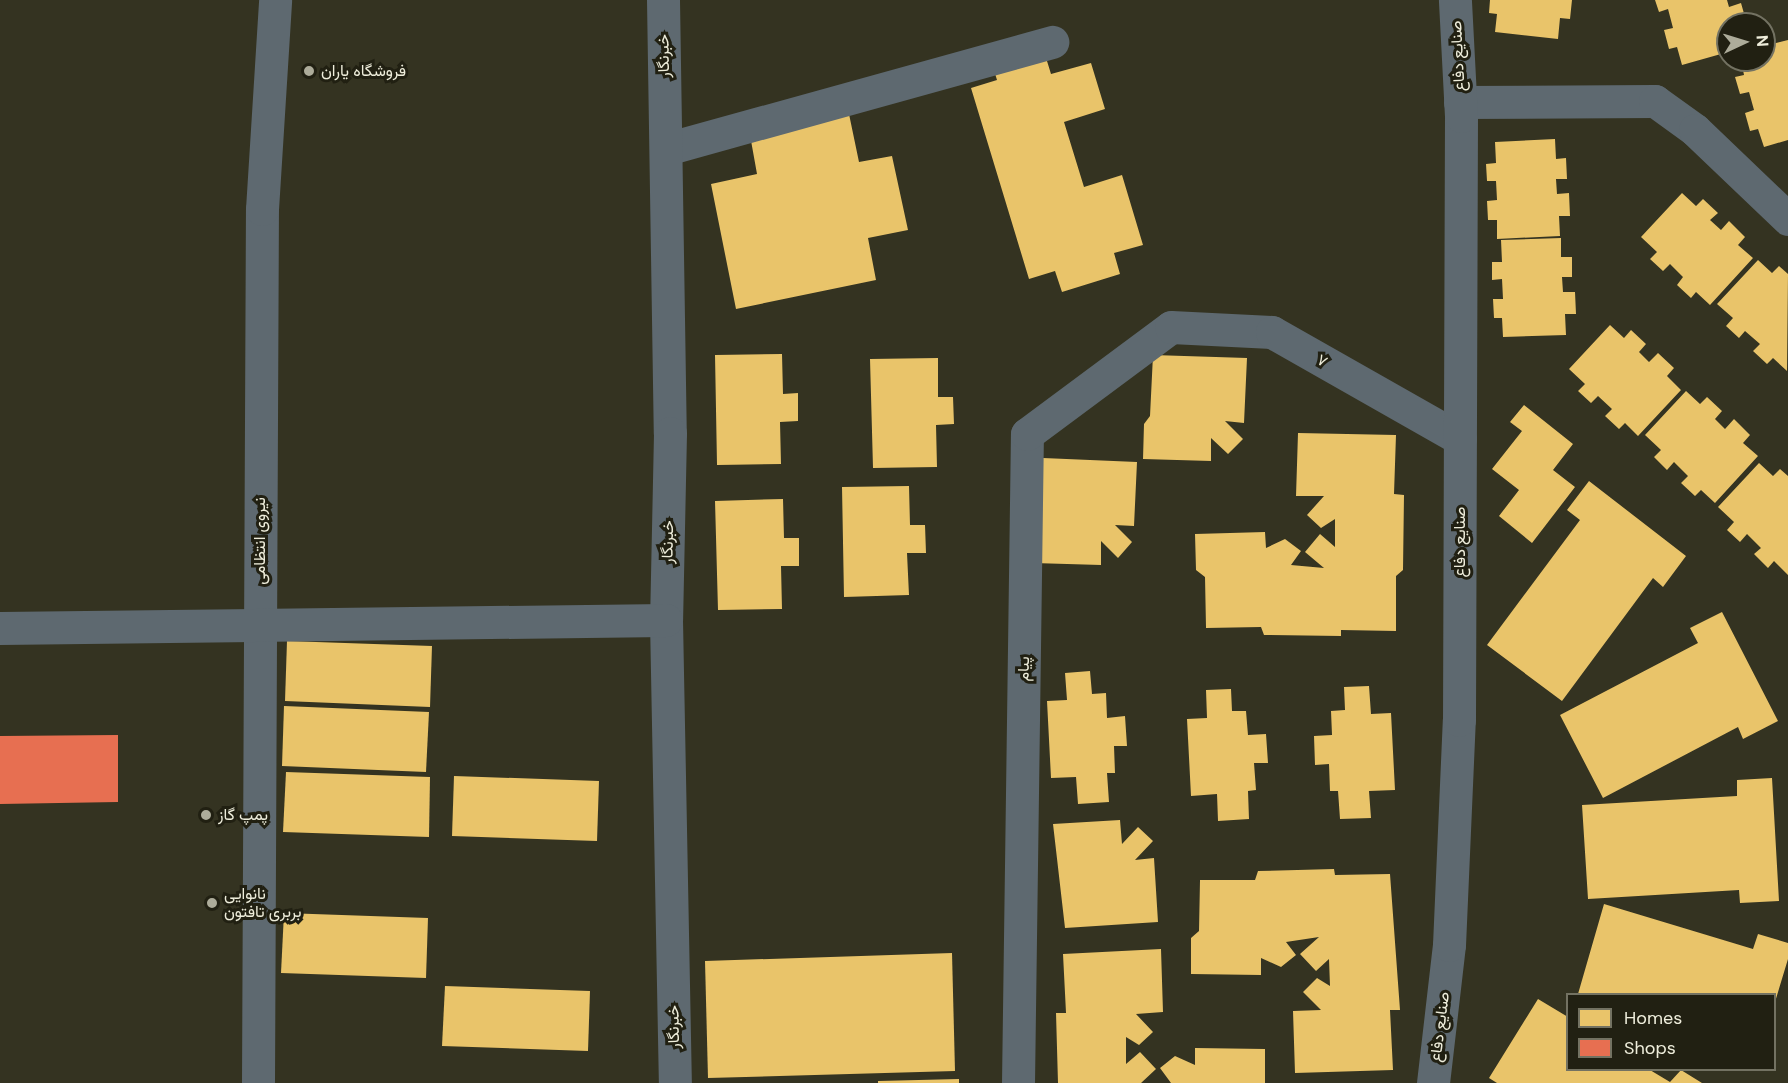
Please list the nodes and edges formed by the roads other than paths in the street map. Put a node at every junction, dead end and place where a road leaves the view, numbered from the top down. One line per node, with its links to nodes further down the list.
1 (275, 0): 11 (street, نیروی انتظامی)
2 (663, 0): 6 (street, خبرنگار)
3 (1455, 0): 5 (street, صنایع دفاع)
4 (1052, 42): 6 (street)
5 (1461, 102): 7 (street); 9 (street, صنایع دفاع)
6 (666, 149): 10 (street, خبرنگار)
7 (1788, 219)
8 (1171, 327): 9 (street, ۷); 15 (street, پیام)
9 (1460, 439): 16 (street, صنایع دفاع)
10 (666, 620): 11 (street); 14 (street, خبرنگار)
11 (260, 625): 12 (street); 13 (street, نیروی انتظامی)
12 (0, 628)
13 (258, 1083)
14 (675, 1083)
15 (1018, 1083)
16 (1433, 1083)

